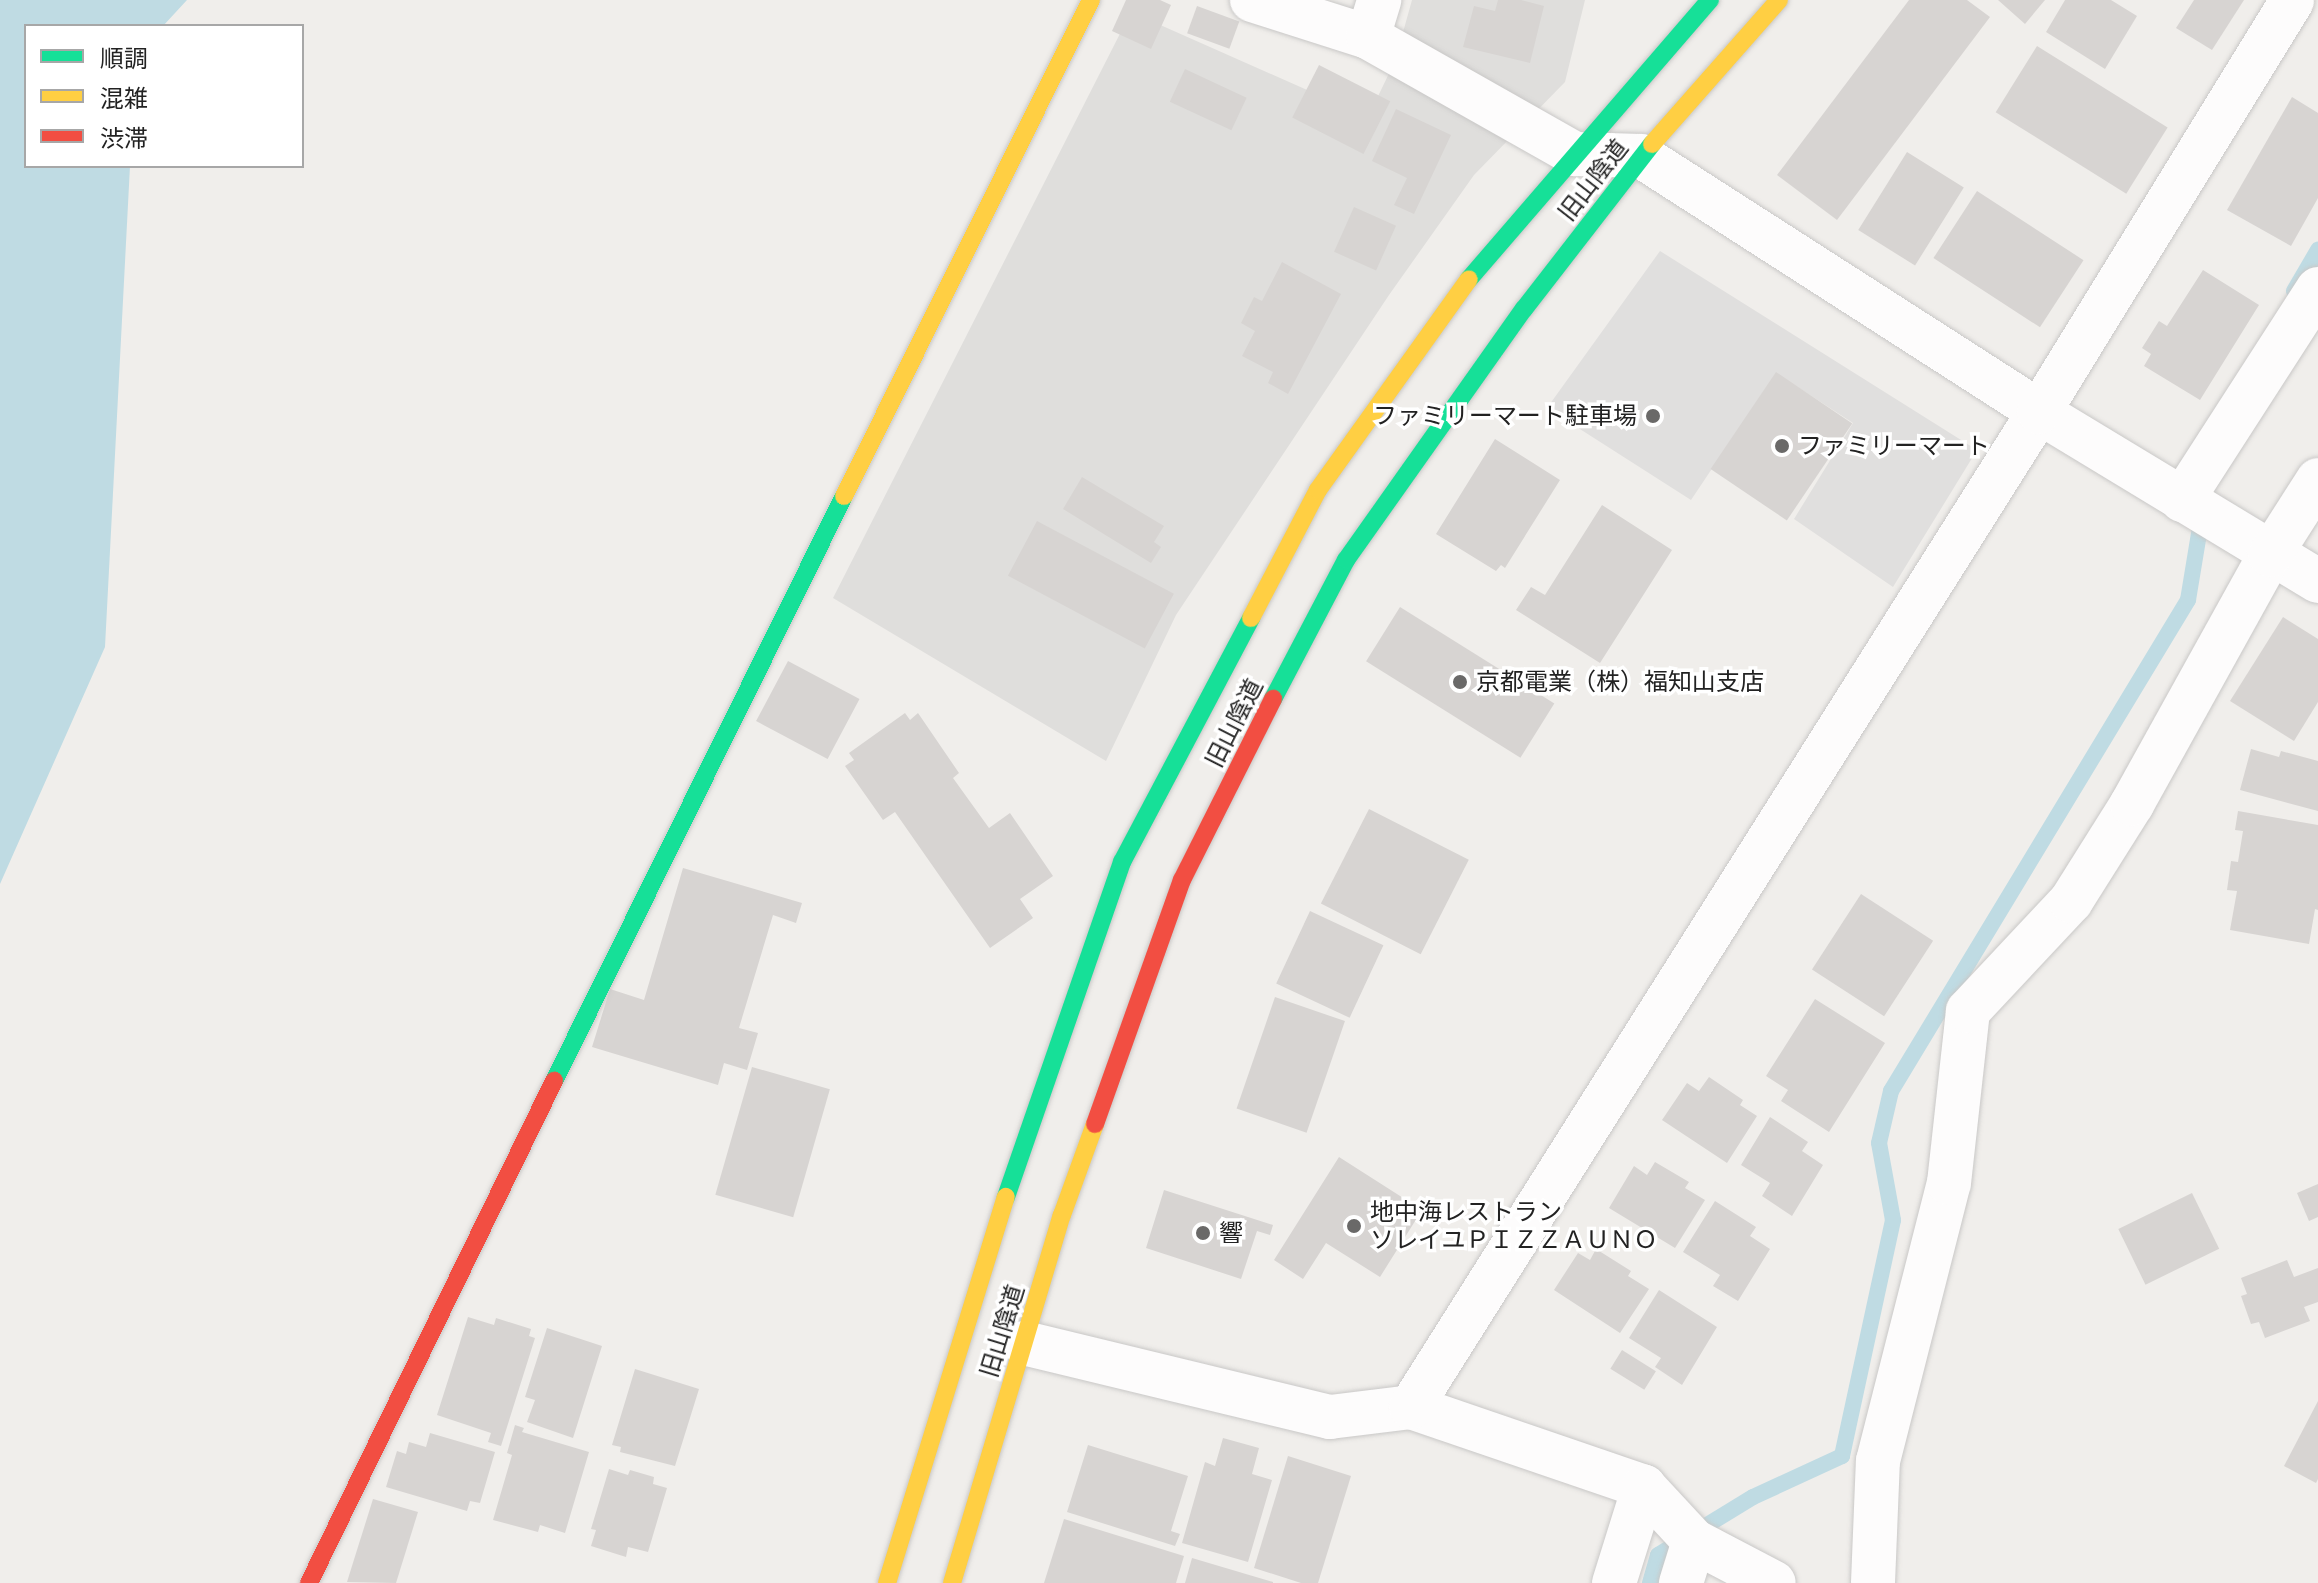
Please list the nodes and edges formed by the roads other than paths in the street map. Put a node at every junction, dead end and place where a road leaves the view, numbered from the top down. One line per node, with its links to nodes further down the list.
1 (1091, 0): 19 (street)
2 (1252, 0): 6 (street)
3 (1710, 0): 7 (street)
4 (1779, 0): 8 (street, 旧山陰道)
5 (2292, 0): 10 (street)
6 (1373, 18): 7 (street)
7 (1575, 154): 8 (street); 20 (street)
8 (1641, 156): 10 (street); 15 (street, 旧山陰道)
9 (2318, 289): 12 (street)
10 (2039, 412): 12 (street); 16 (street)
11 (2318, 480): 13 (street)
12 (2182, 500): 13 (street)
13 (2270, 555): 14 (street); 25 (street)
14 (2318, 581)
15 (1024, 1343): 16 (street); 21 (street, 旧山陰道)
16 (1411, 1407): 17 (street)
17 (1644, 1487): 18 (street); 22 (street)
18 (1694, 1541): 23 (street); 24 (street)
19 (309, 1583)
20 (887, 1583)
21 (952, 1583)
22 (1614, 1583)
23 (1681, 1583)
24 (1774, 1583)
25 (1873, 1583)

